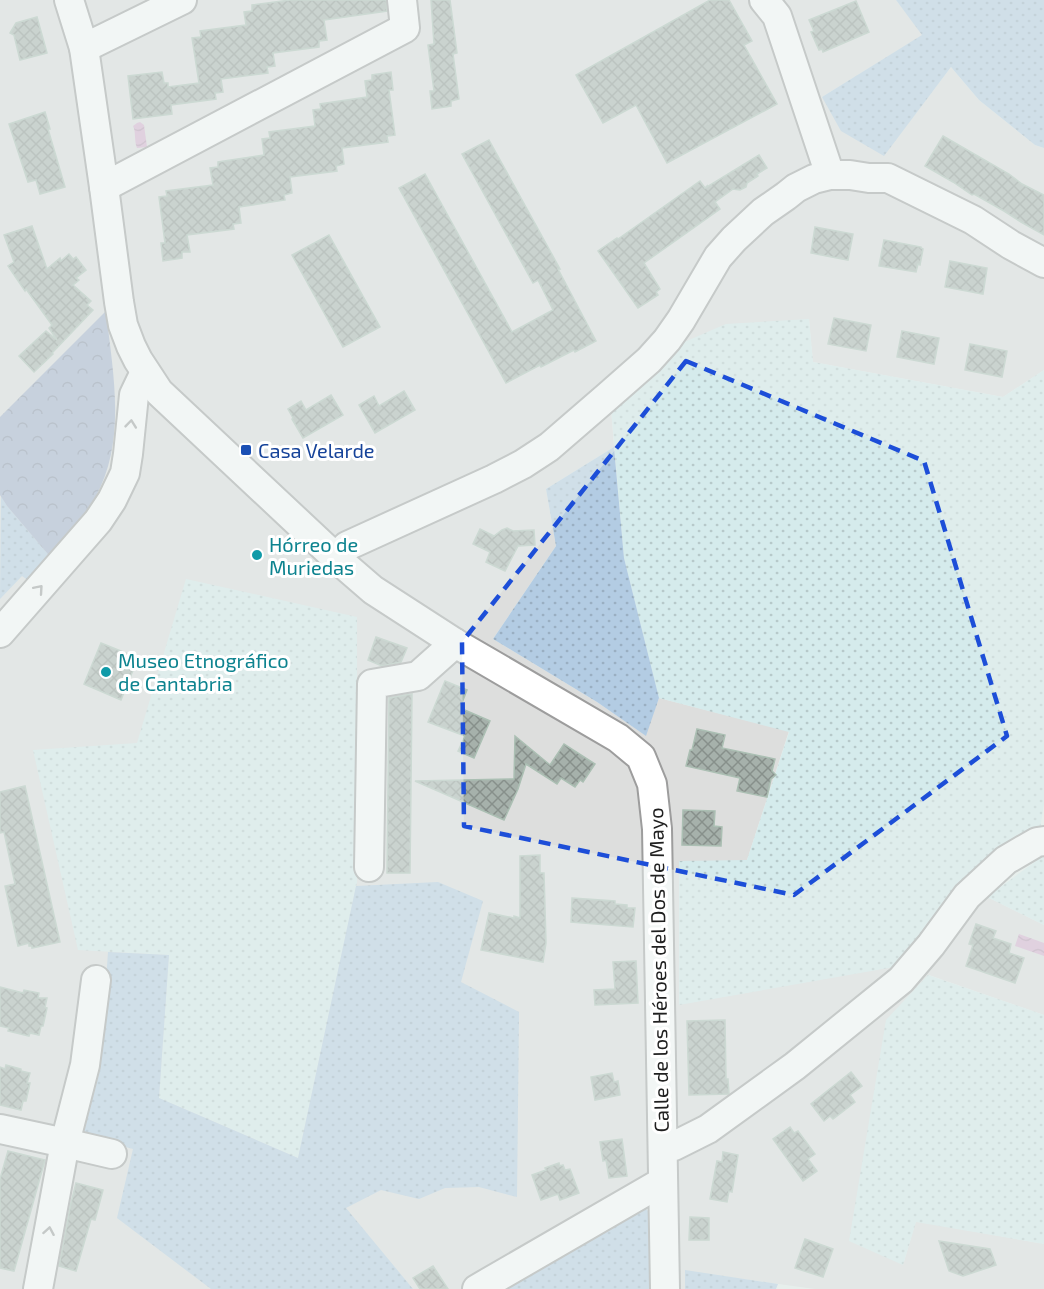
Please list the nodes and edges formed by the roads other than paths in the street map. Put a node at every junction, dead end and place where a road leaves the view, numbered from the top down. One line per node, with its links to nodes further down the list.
1 (69, 0): 5 (street, Calle de los Héroes del Dos de Mayo)
2 (182, 0): 5 (street)
3 (402, 0): 7 (street)
4 (764, 0): 6 (street)
5 (84, 48): 7 (street, Calle de los Héroes del Dos de Mayo)
6 (830, 175): 8 (street); 10 (street)
7 (104, 187): 9 (street, Calle de los Héroes del Dos de Mayo)
8 (1044, 263)
9 (145, 372): 10 (street, Calle de los Héroes del Dos de Mayo); 11 (street, one-way to 9)
10 (336, 558): 12 (street, Calle de los Héroes del Dos de Mayo)
11 (0, 633)
12 (454, 643): 14 (street); 18 (street, Calle de los Héroes del Dos de Mayo)
13 (1044, 841): 18 (street)
14 (369, 867)
15 (96, 980): 17 (street)
16 (0, 1129): 17 (street)
17 (65, 1143): 19 (street); 21 (street, one-way to 17)
18 (663, 1147): 20 (street, Calle de los Héroes del Dos de Mayo)
19 (112, 1154)
20 (662, 1182): 22 (street); 23 (street, Calle de los Héroes del Dos de Mayo)
21 (38, 1289)
22 (477, 1289)
23 (665, 1289)

